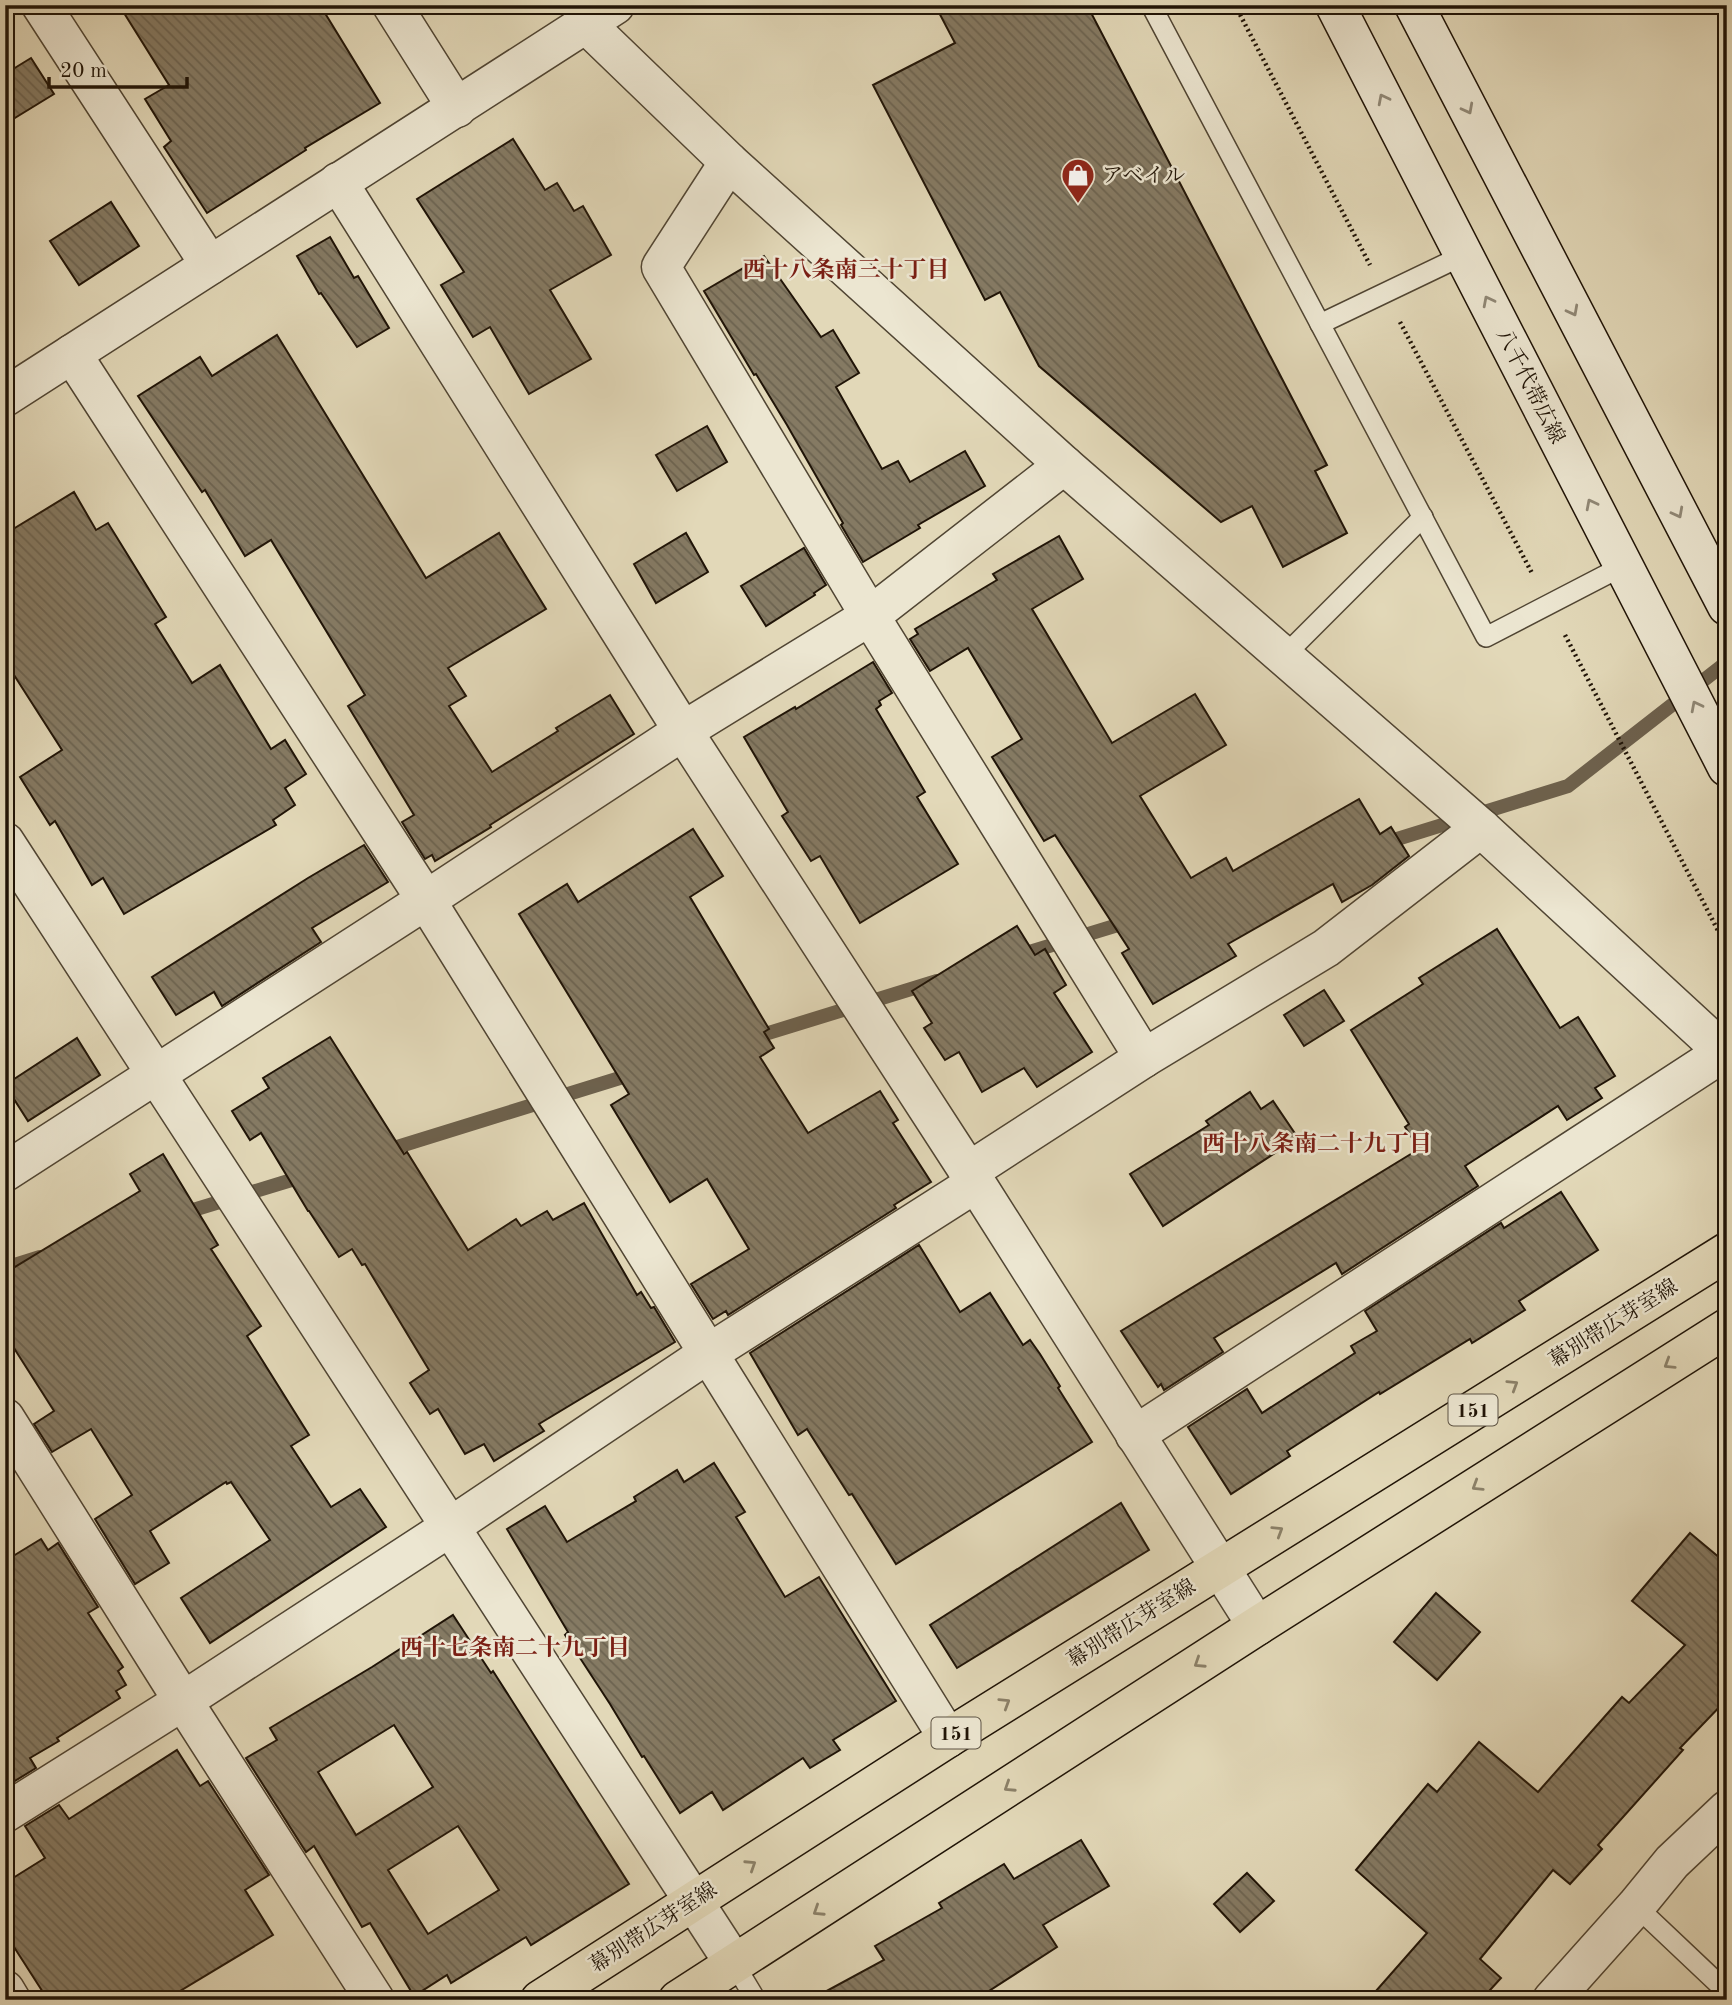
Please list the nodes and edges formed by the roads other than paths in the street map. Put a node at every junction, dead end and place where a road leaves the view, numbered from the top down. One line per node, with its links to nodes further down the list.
1 (41, 5): 11 (street)
2 (392, 5): 7 (street)
3 (1151, 5): 12 (lane)
4 (1335, 5): 10 (street, 八千代帯広線, one-way to 4)
5 (1414, 5): 18 (street, one-way to 18)
6 (601, 14): 7 (street); 8 (street)
7 (457, 108): 9 (street)
8 (729, 162): 15 (street); 19 (street)
9 (338, 182): 11 (street); 21 (street)
10 (1464, 255): 12 (lane); 17 (street, 八千代帯広線, one-way to 10)
11 (210, 265): 13 (street)
12 (1320, 324): 16 (lane)
13 (72, 354): 14 (street); 25 (street)
14 (5, 397)
15 (1064, 465): 19 (street); 20 (street)
16 (1423, 517): 17 (lane); 20 (lane)
17 (1623, 566): 22 (street, 八千代帯広線, one-way to 17)
18 (1727, 606)
19 (870, 616): 21 (street); 26 (street)
20 (1283, 657): 23 (street)
21 (683, 731): 25 (street); 29 (street)
22 (1727, 766)
23 (1481, 828): 26 (street); 34 (street)
24 (5, 842): 27 (street)
25 (426, 900): 27 (street); 32 (street)
26 (1144, 1058): 29 (street)
27 (155, 1074): 28 (street); 35 (street)
28 (5, 1172)
29 (972, 1177): 32 (street); 34 (street)
30 (1727, 1252): 36 (main road, 幕別帯広芽室線 / 151, one-way to 30)
31 (1727, 1328): 37 (main road, one-way to 37)
32 (709, 1353): 35 (street); 39 (street)
33 (5, 1418): 38 (street)
34 (1135, 1435): 36 (street)
35 (450, 1527): 38 (street); 42 (street)
36 (1220, 1567): 37 (street); 39 (main road, 幕別帯広芽室線 / 151, one-way to 36)
37 (1256, 1626): 44 (main road, one-way to 44)
38 (183, 1701): 41 (street); 48 (street)
39 (948, 1738): 42 (main road, 幕別帯広芽室線 / 151, one-way to 39)
40 (1727, 1810): 43 (street)
41 (5, 1813)
42 (694, 1901): 44 (street); 49 (main road, 幕別帯広芽室線 / 151)
43 (1636, 1906): 46 (lane); 52 (street)
44 (735, 1965): 50 (main road); 51 (lane)
45 (5, 1990): 47 (street)
46 (1727, 1992)
47 (11, 2000)
48 (375, 2000)
49 (540, 2000)
50 (678, 2000)
51 (756, 2000)
52 (1552, 2000)

